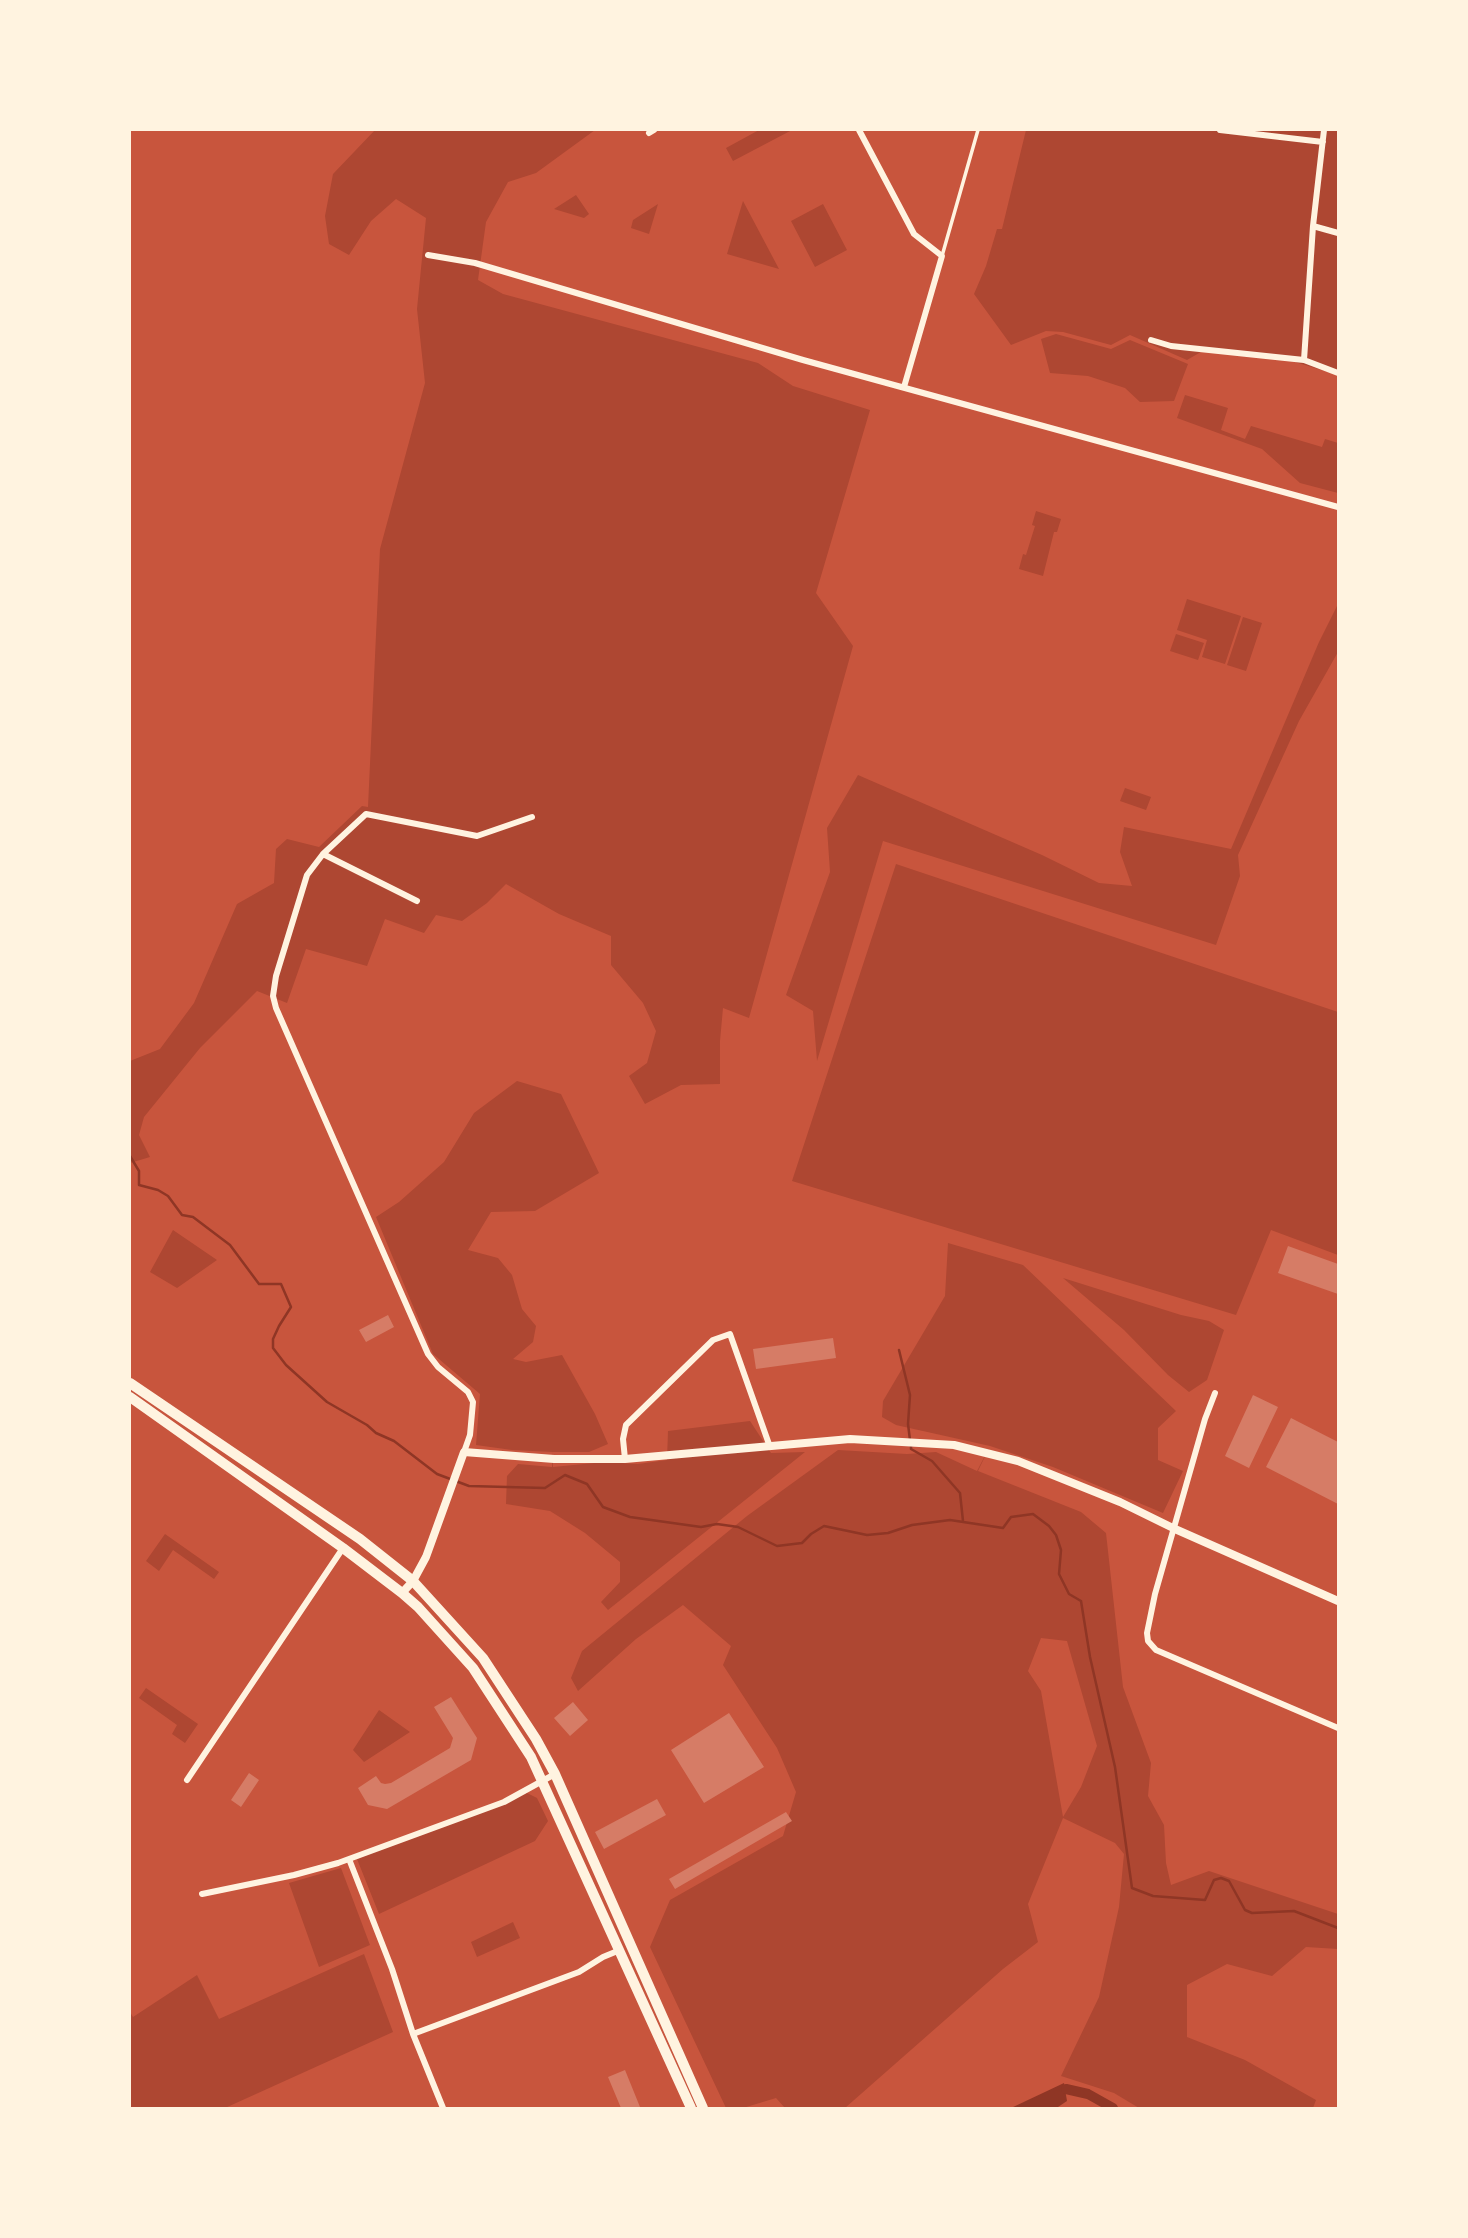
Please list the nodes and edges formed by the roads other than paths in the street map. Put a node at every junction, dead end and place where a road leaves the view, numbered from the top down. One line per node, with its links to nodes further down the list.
1 (859, 130): 9 (street)
2 (978, 130): 9 (lane)
3 (1220, 130): 5 (street)
4 (1324, 130): 5 (street)
5 (1323, 142): 6 (street)
6 (1313, 226): 7 (street); 11 (street)
7 (1339, 233)
8 (428, 255): 13 (street)
9 (942, 256): 13 (street)
10 (1151, 340): 11 (street)
11 (1304, 360): 12 (street)
12 (1339, 373)
13 (904, 387): 14 (street)
14 (1339, 507)
15 (532, 817): 16 (street)
16 (323, 854): 17 (street); 22 (street)
17 (417, 901)
18 (130, 1382): 26 (main road)
19 (1215, 1393): 24 (street)
20 (130, 1397): 25 (main road)
21 (771, 1447): 23 (street); 23 (street); 24 (street)
22 (464, 1452): 23 (street); 26 (street)
23 (625, 1459)
24 (1175, 1529): 28 (street); 29 (street)
25 (343, 1548): 27 (main road); 31 (street)
26 (413, 1581): 27 (street); 30 (main road)
27 (402, 1593): 32 (main road)
28 (1339, 1601)
29 (1339, 1728)
30 (555, 1774): 32 (street); 39 (main road)
31 (187, 1780)
32 (543, 1780): 33 (street); 35 (main road)
33 (349, 1859): 34 (street); 36 (street)
34 (202, 1894)
35 (620, 1950): 36 (street); 38 (main road)
36 (413, 2034): 37 (street)
37 (443, 2109)
38 (691, 2109)
39 (703, 2109)

